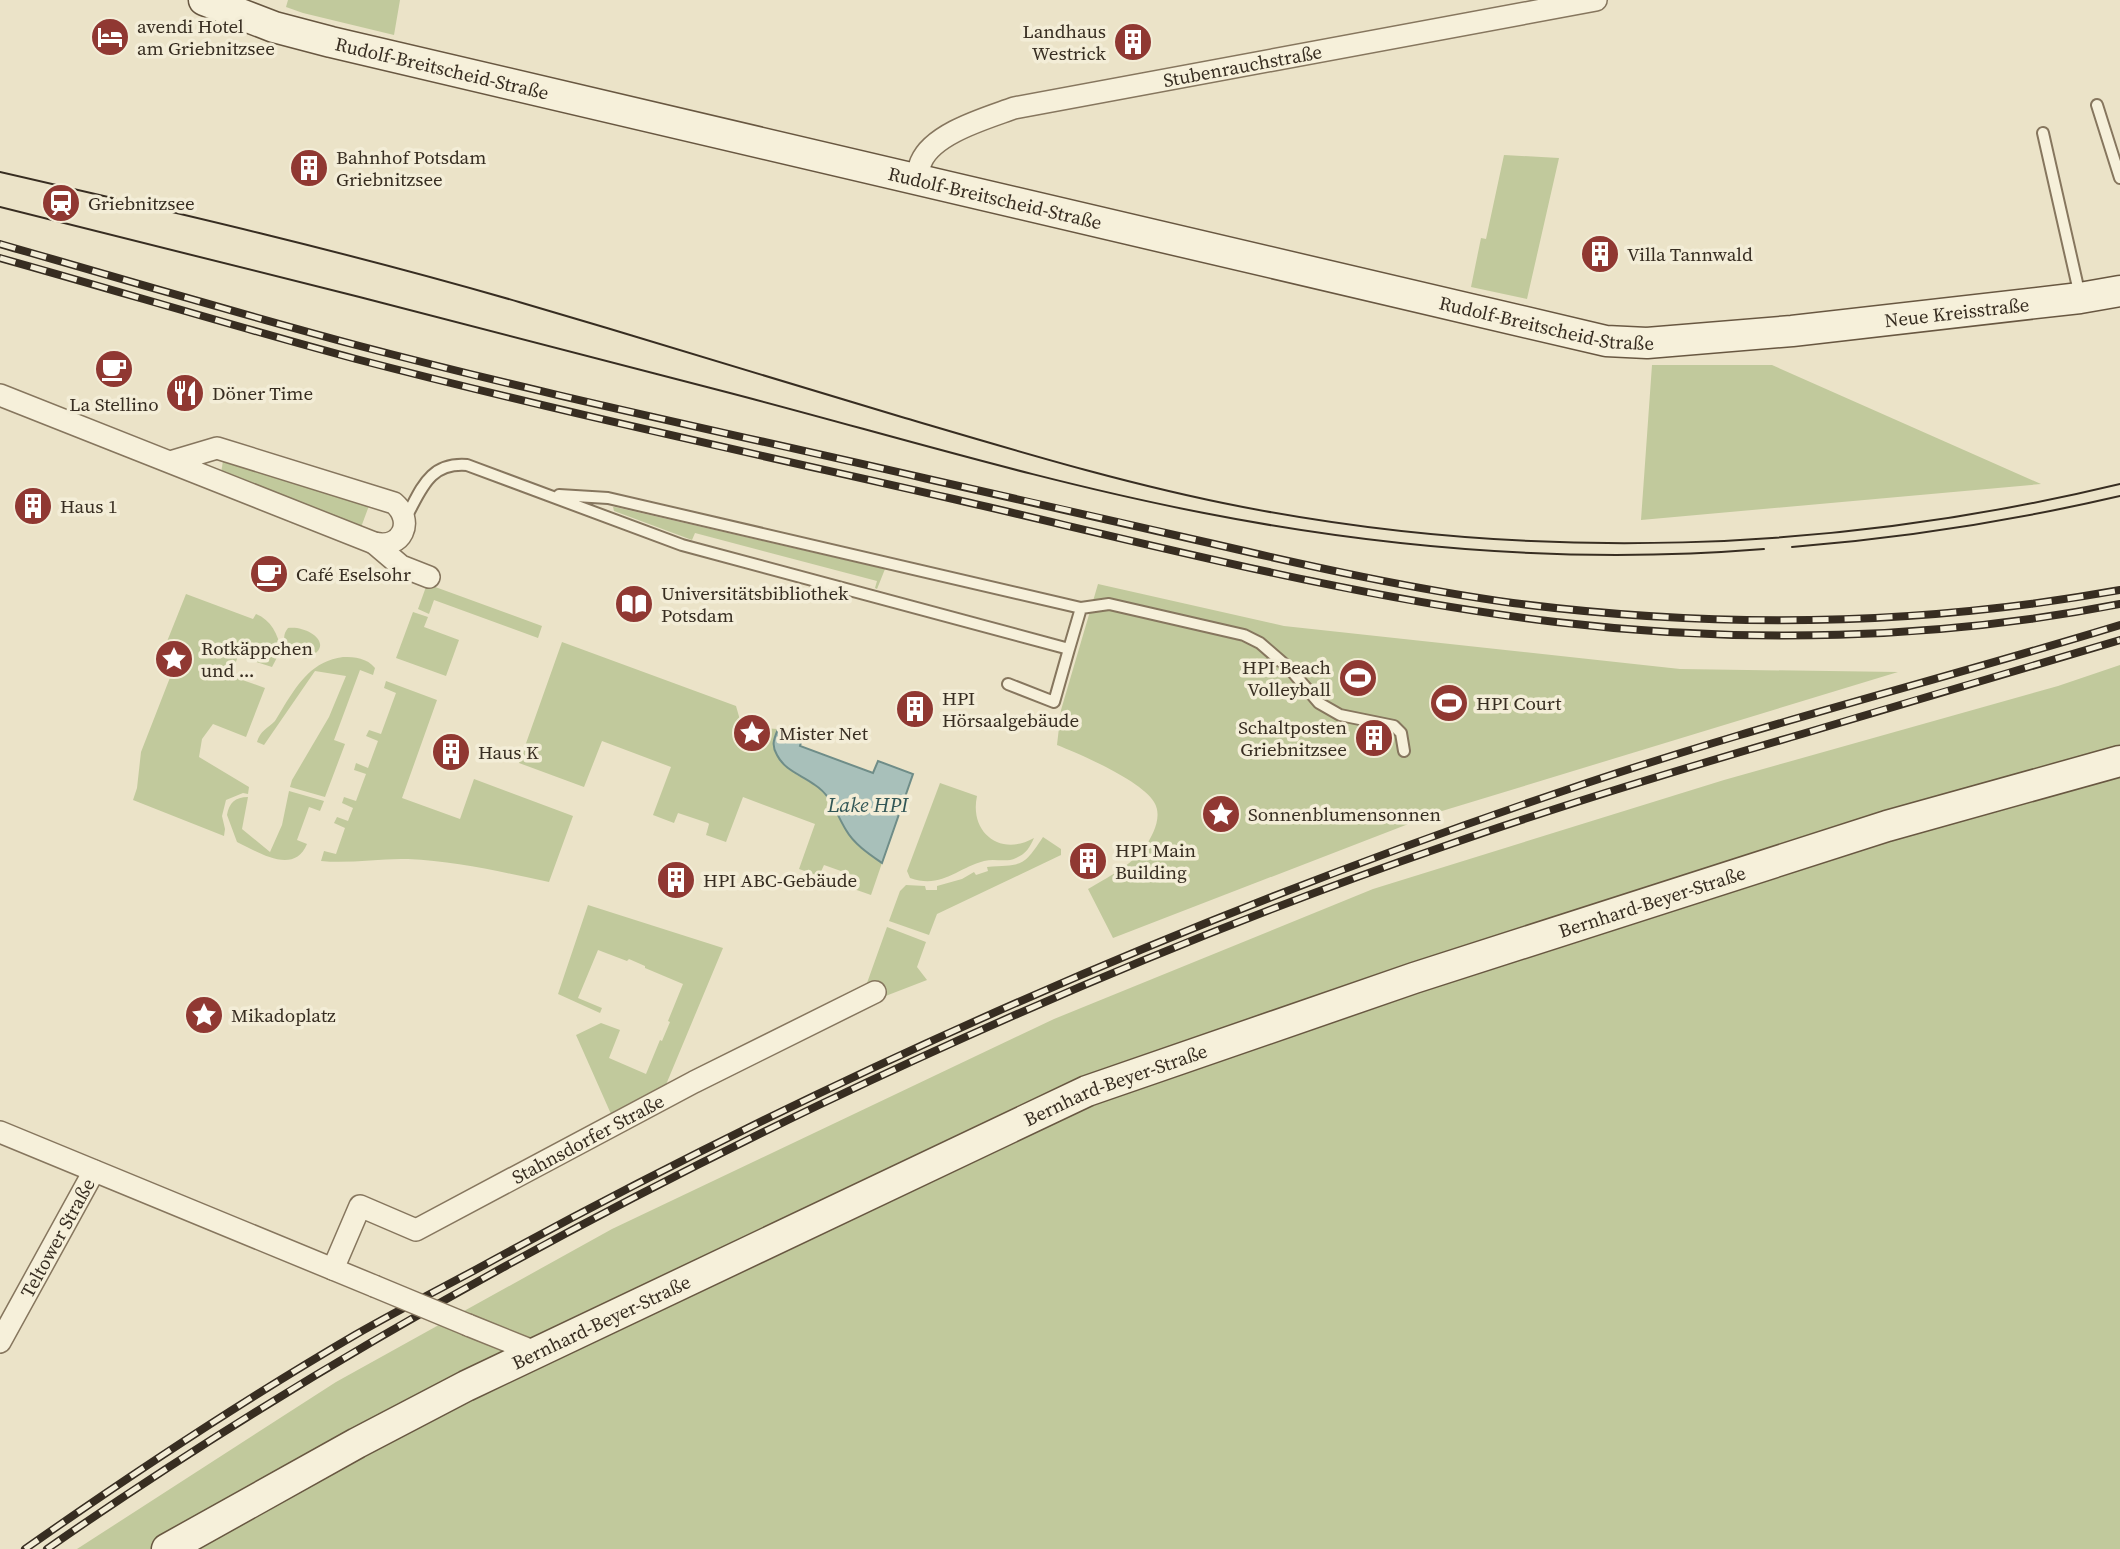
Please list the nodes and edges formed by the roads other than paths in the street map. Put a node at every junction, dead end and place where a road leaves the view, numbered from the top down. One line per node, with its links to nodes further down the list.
1 (204, 0): 5 (street, Rudolf-Breitscheid-Straße)
2 (1596, 0): 5 (street, Stubenrauchstraße)
3 (2097, 105): 6 (lane)
4 (2043, 133): 8 (lane)
5 (917, 178): 9 (street, Rudolf-Breitscheid-Straße)
6 (2120, 178)
7 (2120, 291): 8 (street, Neue Kreisstraße)
8 (2080, 298): 9 (street, Neue Kreisstraße)
9 (1792, 331)
10 (0, 395): 11 (street)
11 (170, 462): 13 (street); 14 (street)
12 (544, 494): 13 (lane); 16 (lane); 17 (lane)
13 (405, 519): 14 (street)
14 (374, 543): 15 (street)
15 (429, 577)
16 (1081, 608): 17 (lane); 19 (lane)
17 (1069, 649): 18 (lane)
18 (1008, 684)
19 (1404, 751)
20 (2120, 761): 26 (street, Bernhard-Beyer-Straße)
21 (875, 992): 24 (street, Stahnsdorfer Straße)
22 (0, 1132): 23 (street)
23 (93, 1171): 24 (street); 25 (street, Teltower Straße)
24 (333, 1269): 26 (street, bridge)
25 (0, 1342)
26 (535, 1352): 27 (street, Bernhard-Beyer-Straße)
27 (167, 1549)

